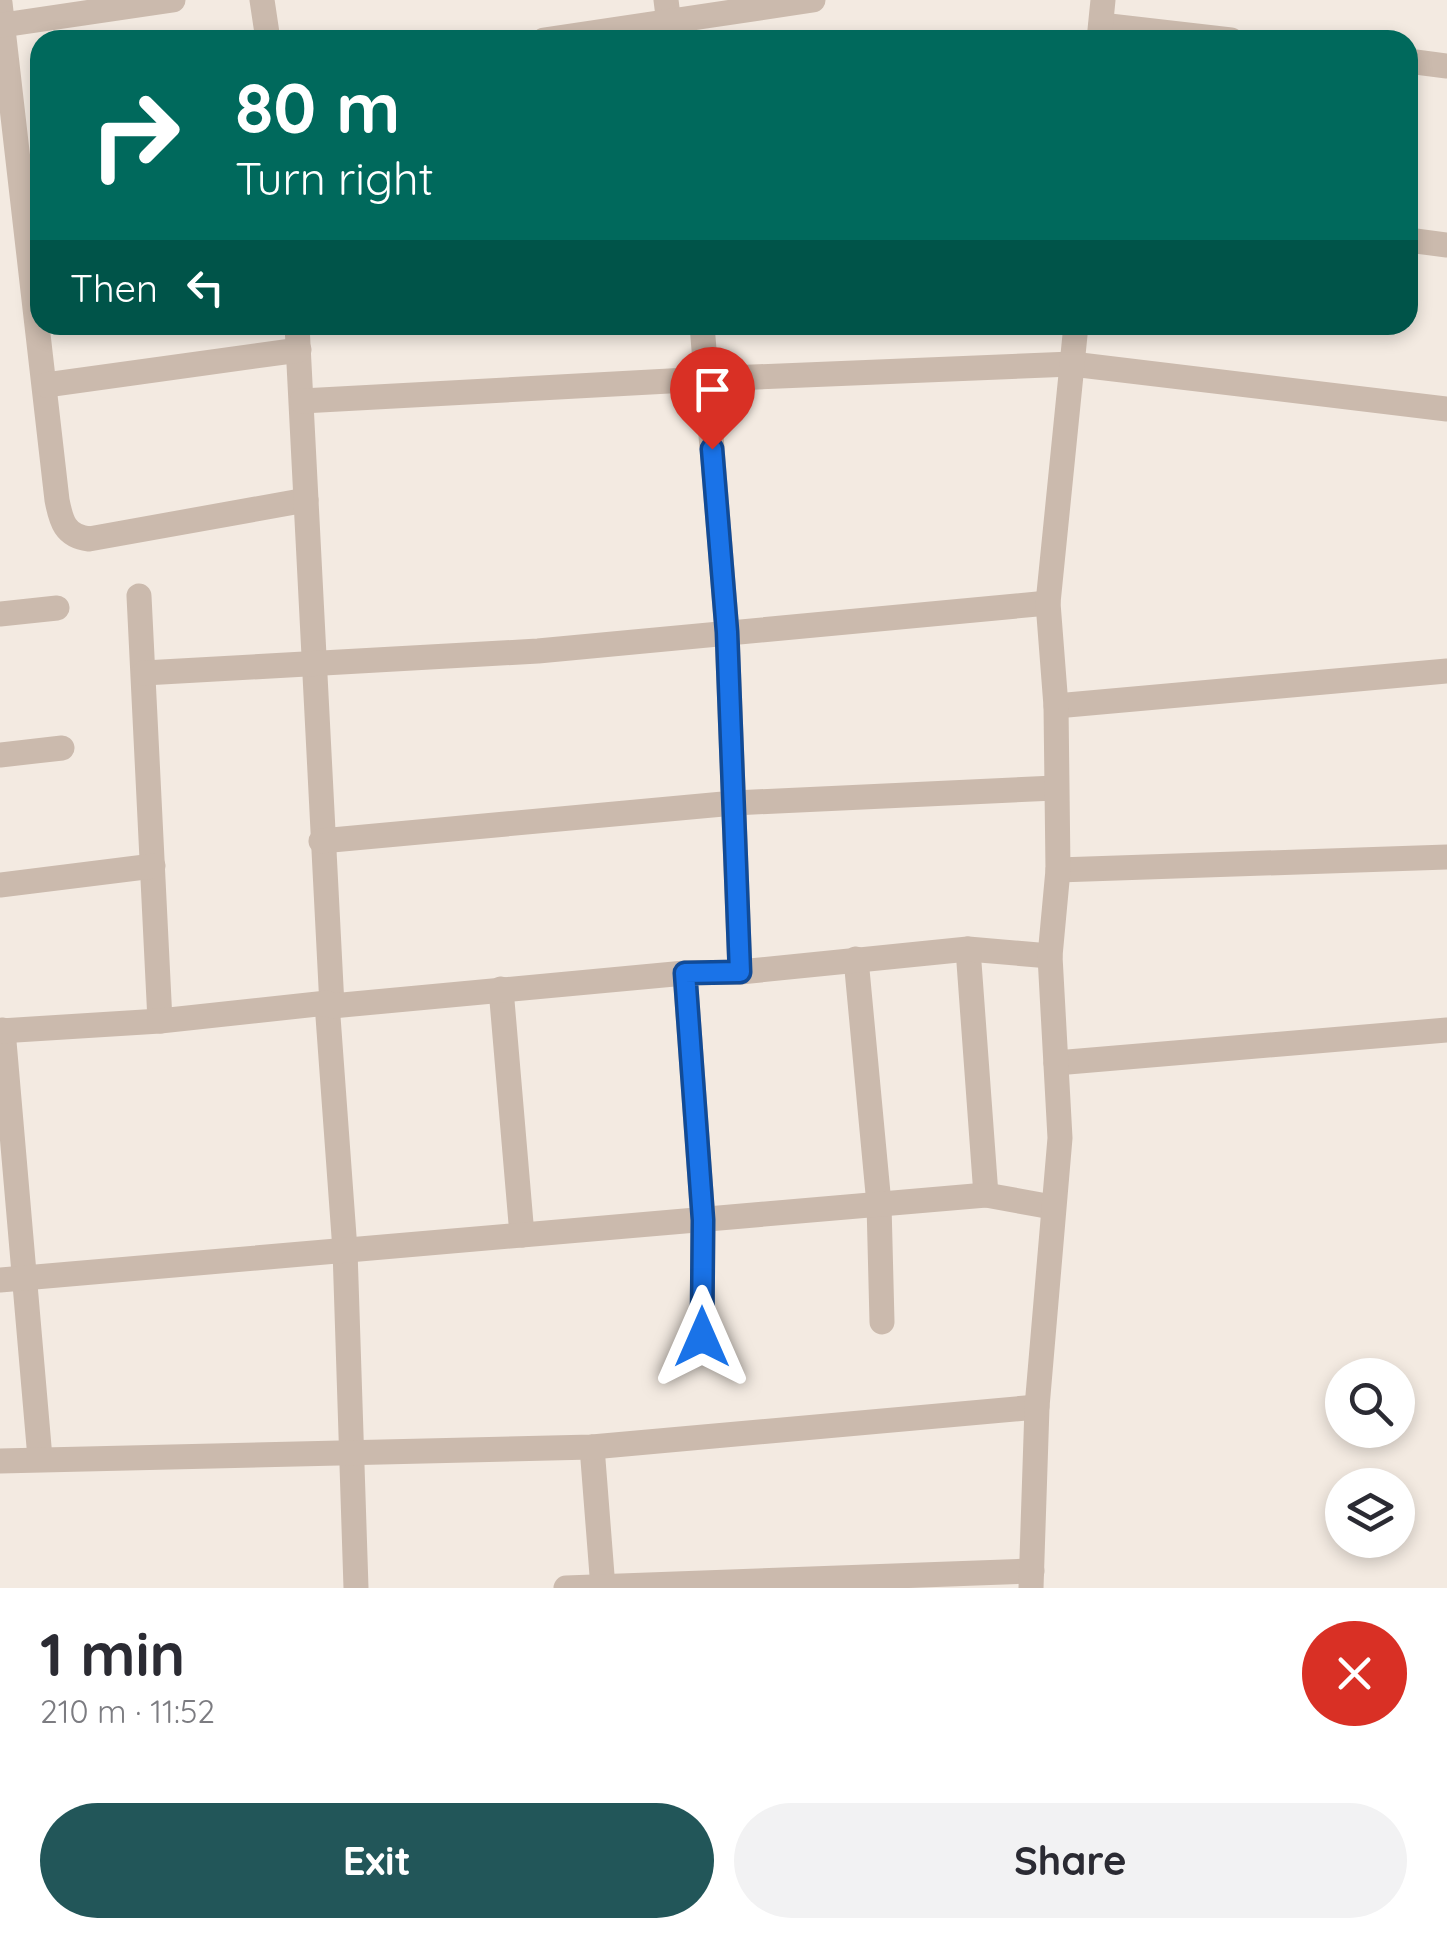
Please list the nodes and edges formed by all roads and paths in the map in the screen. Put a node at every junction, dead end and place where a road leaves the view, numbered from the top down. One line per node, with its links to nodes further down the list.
1 (173, 0): 4 (street)
2 (262, 0): 7 (street)
3 (813, 0): 5 (street)
4 (1, 14): 12 (street)
5 (668, 20): 8 (street)
6 (1101, 22): 9 (street)
7 (266, 30)
8 (606, 30)
9 (1158, 30)
10 (1418, 62): 11 (street)
11 (1447, 66)
12 (22, 205): 15 (street)
13 (1418, 241): 14 (street)
14 (1447, 245)
15 (30, 265)
16 (39, 335): 22 (street)
17 (703, 335): 21 (street)
18 (1075, 335): 20 (street)
19 (298, 337): 22 (street); 23 (street)
20 (1072, 364): 21 (street); 24 (street); 27 (street)
21 (706, 379): 23 (street); 30 (street)
22 (46, 385): 25 (street)
23 (302, 401): 25 (street)
24 (1447, 409)
25 (306, 500): 31 (street)
26 (140, 596): 33 (street)
27 (1048, 604): 30 (street); 34 (street)
28 (58, 608): 29 (street)
29 (0, 614)
30 (727, 632): 31 (street); 38 (street)
31 (312, 665): 33 (street); 39 (street)
32 (1447, 671): 34 (street)
33 (144, 673): 41 (street)
34 (1056, 706): 37 (street)
35 (62, 748): 36 (street)
36 (0, 754)
37 (1056, 788): 38 (street); 42 (street)
38 (734, 803): 39 (street); 47 (street)
39 (321, 841): 50 (street)
40 (1447, 857): 42 (street)
41 (153, 866): 43 (street); 51 (street)
42 (1058, 870): 45 (street)
43 (0, 886)
44 (968, 949): 45 (street); 46 (street); 55 (street)
45 (1050, 956): 54 (street)
46 (856, 958): 47 (street); 56 (street)
47 (740, 972): 48 (street)
48 (685, 973): 49 (street); 58 (street)
49 (501, 989): 50 (street); 59 (street)
50 (330, 1005): 51 (street); 60 (street)
51 (160, 1021): 52 (street)
52 (2, 1030): 61 (street)
53 (1447, 1030): 54 (street)
54 (1056, 1063): 57 (street)
55 (986, 1195): 56 (street); 57 (street)
56 (879, 1204): 58 (street); 62 (street)
57 (1052, 1206): 64 (street)
58 (703, 1220): 59 (street); 63 (street)
59 (522, 1235): 60 (street)
60 (346, 1250): 61 (street); 66 (street)
61 (12, 1279): 67 (street)
62 (882, 1322)
63 (702, 1337)
64 (1036, 1407): 65 (street); 69 (street)
65 (592, 1447): 66 (street); 70 (street)
66 (350, 1454): 67 (street); 71 (street)
67 (40, 1458): 68 (street)
68 (0, 1462)
69 (1032, 1580): 70 (street)
70 (603, 1586): 72 (street)
71 (356, 1588)
72 (566, 1588)

